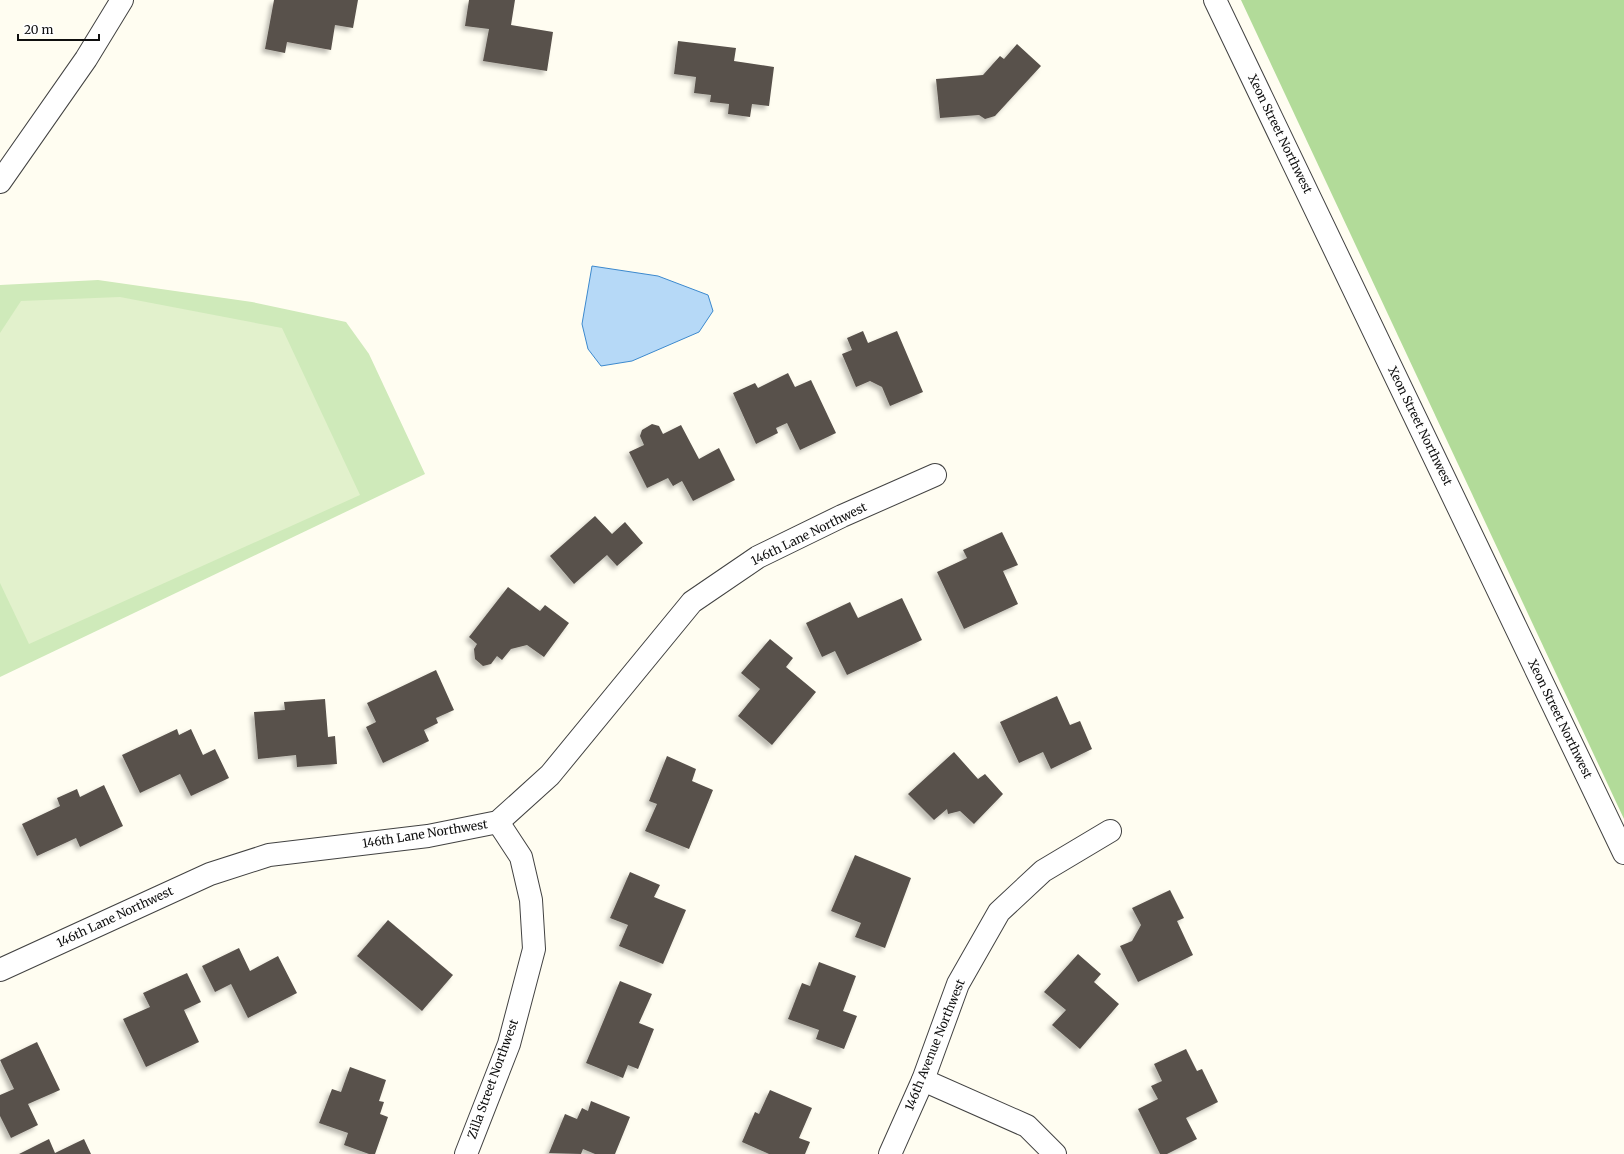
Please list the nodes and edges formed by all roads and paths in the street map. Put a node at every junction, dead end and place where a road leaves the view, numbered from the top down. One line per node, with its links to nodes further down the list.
1 (122, 0): 3 (street)
2 (1215, 0): 7 (street, Xeon Street Northwest)
3 (0, 182)
4 (935, 475): 5 (street, 146th Lane Northwest)
5 (498, 822): 8 (street, 146th Lane Northwest); 10 (street, Zilla Street Northwest)
6 (1110, 831): 9 (street, 146th Avenue Northwest)
7 (1624, 853)
8 (0, 970)
9 (923, 1080): 11 (street, 146th Avenue Northwest); 12 (street)
10 (466, 1154)
11 (890, 1154)
12 (1055, 1154)

